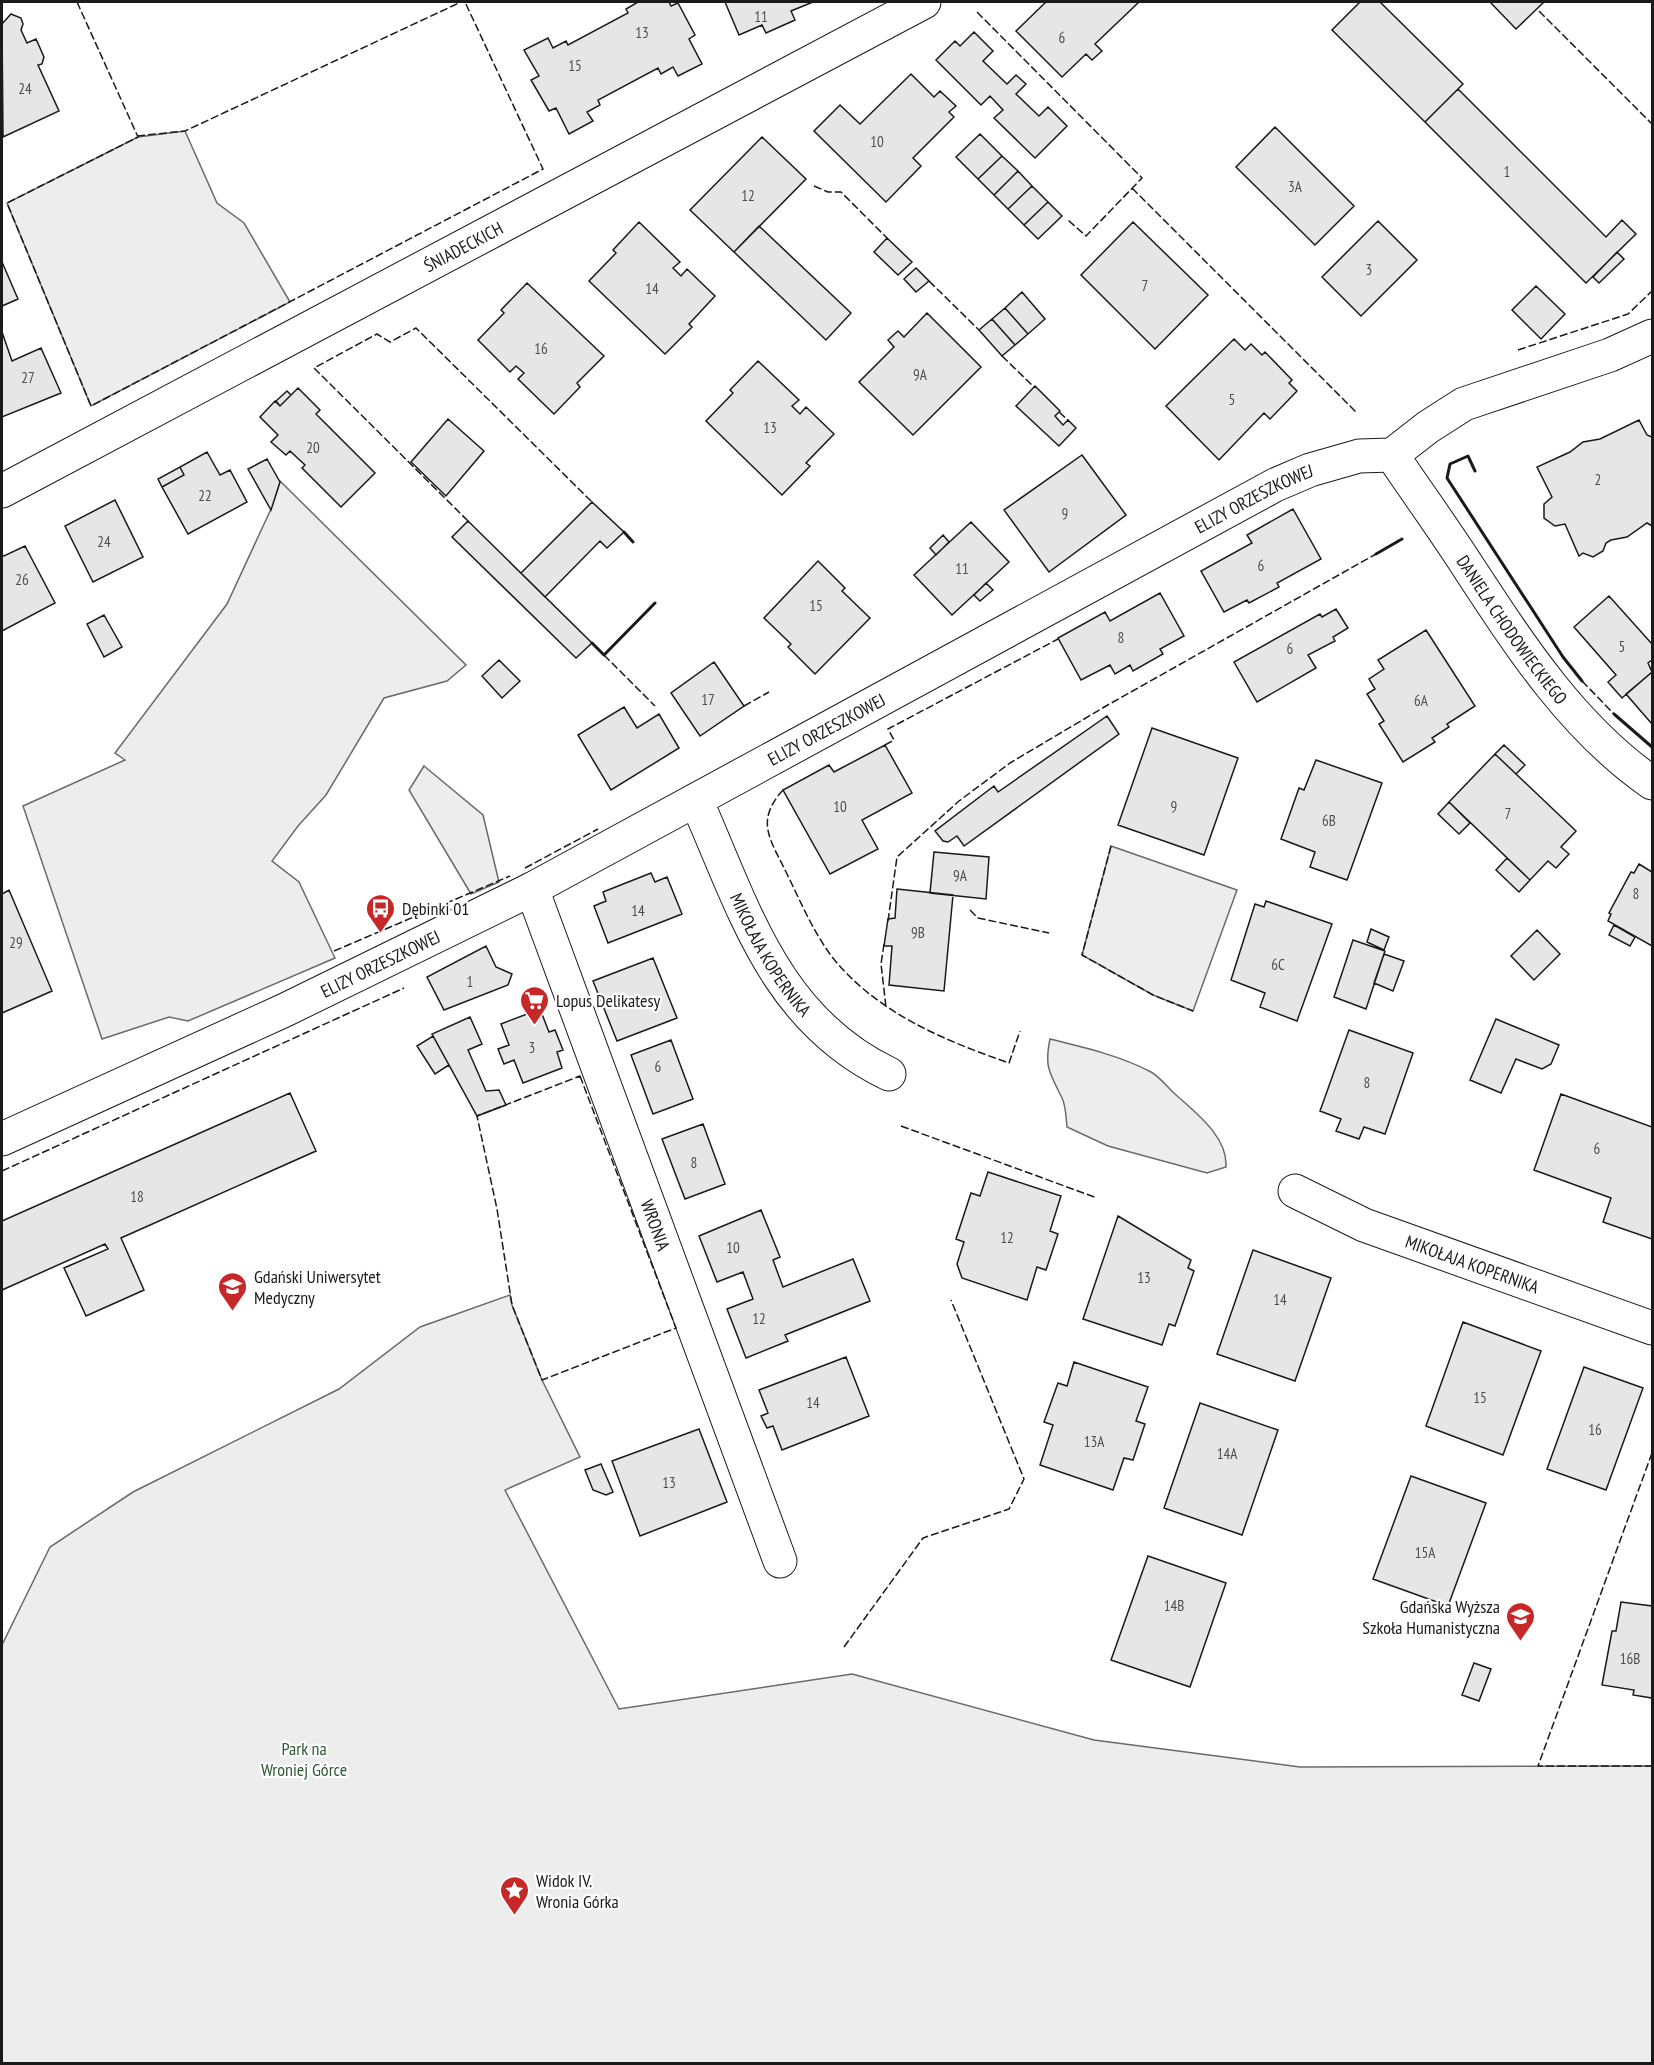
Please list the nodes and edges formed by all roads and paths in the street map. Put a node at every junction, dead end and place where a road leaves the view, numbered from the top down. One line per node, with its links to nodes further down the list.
1 (924, 2): 4 (street, ŚNIADECKICH)
2 (1653, 336): 3 (street)
3 (1392, 455): 5 (street, DANIELA CHODOWIECKIEGO); 6 (street, ELIZY ORZESZKOWEJ)
4 (2, 491)
5 (1653, 783)
6 (696, 800): 7 (street, ELIZY ORZESZKOWEJ); 8 (street, MIKOŁAJA KOPERNIKA)
7 (532, 889): 9 (street, ELIZY ORZESZKOWEJ); 12 (street, WRONIA)
8 (889, 1074)
9 (2, 1139)
10 (1295, 1191): 11 (street, MIKOŁAJA KOPERNIKA)
11 (1653, 1328)
12 (780, 1561)

